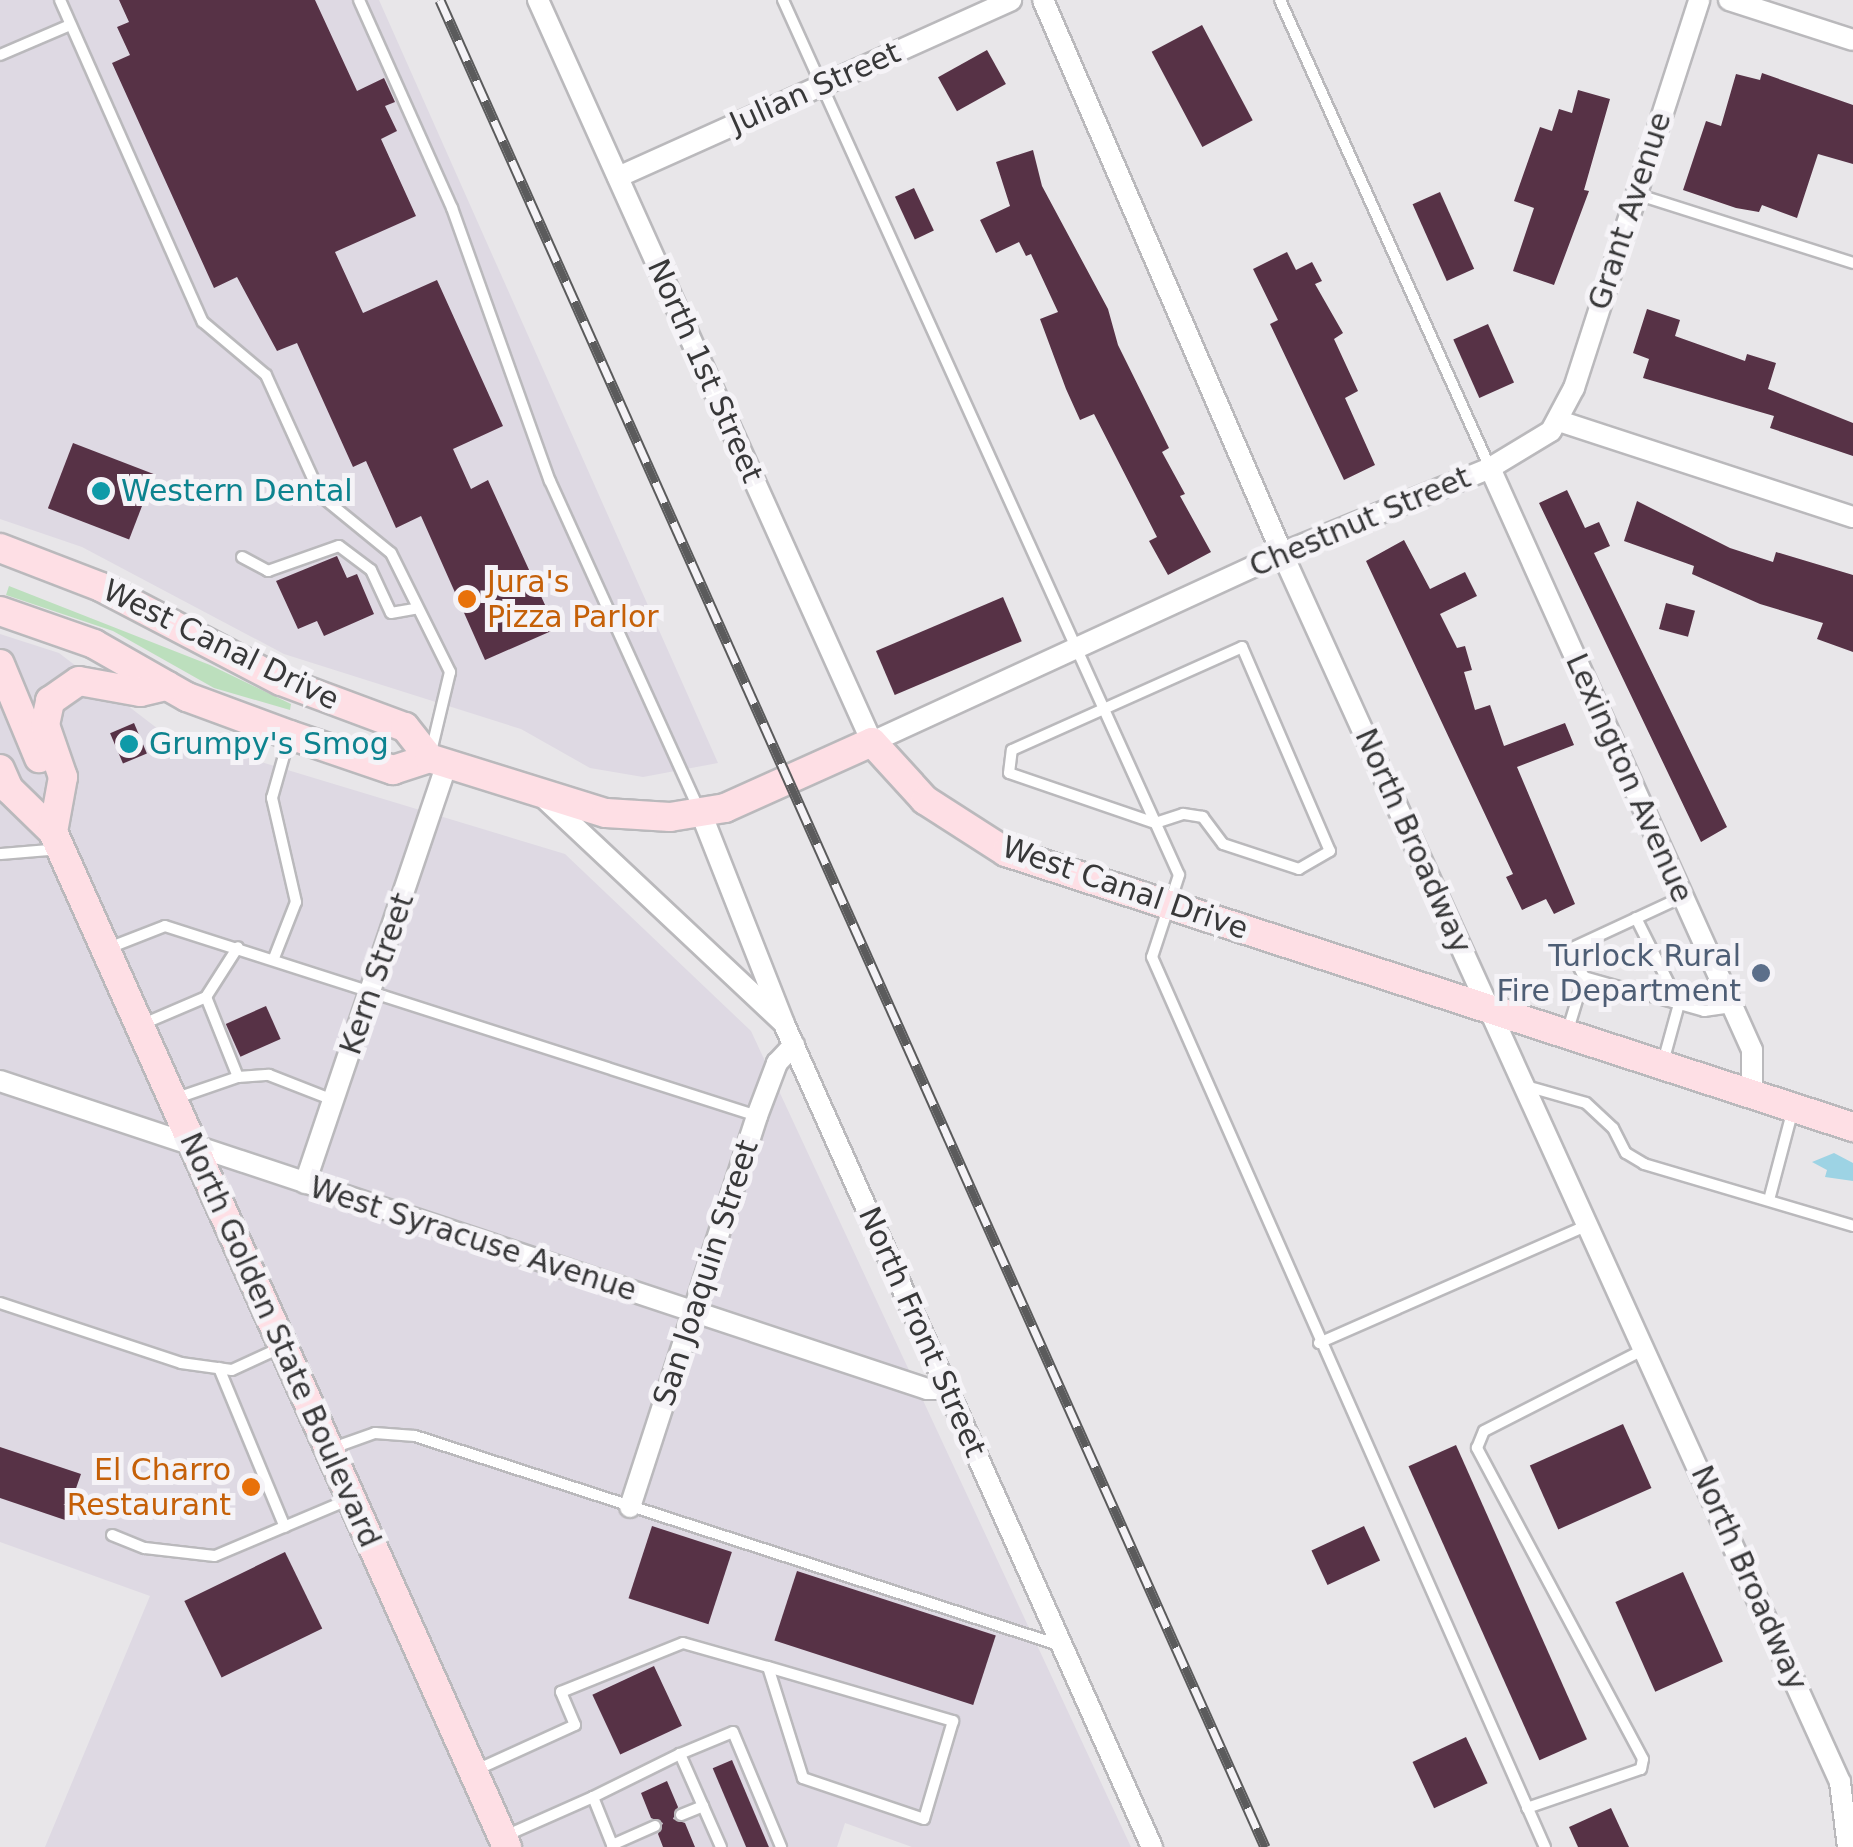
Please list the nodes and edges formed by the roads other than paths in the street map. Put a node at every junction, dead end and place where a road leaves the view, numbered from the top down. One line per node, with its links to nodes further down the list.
1 (60, 0): 10 (lane)
2 (359, 0): 34 (lane)
3 (538, 0): 14 (street, North 1st Street)
4 (783, 0): 13 (lane)
5 (1012, 0): 13 (street, Julian Street)
6 (1043, 0): 21 (street, North Broadway)
7 (1280, 0): 18 (lane)
8 (1699, 0): 15 (street, Grant Avenue)
9 (1729, 0): 11 (street)
10 (70, 25): 12 (lane); 23 (lane)
11 (1853, 40)
12 (0, 55)
13 (822, 85): 14 (street, Julian Street); 25 (lane)
14 (618, 177): 30 (street, North 1st Street)
15 (1636, 194): 16 (lane); 17 (street, Grant Avenue)
16 (1853, 264)
17 (1559, 421): 18 (street, Chestnut Street); 19 (street)
18 (1490, 468): 21 (street, Chestnut Street); 38 (street, Lexington Avenue)
19 (1853, 517)
20 (0, 548): 31 (street, West Canal Drive)
21 (1282, 553): 25 (street, Chestnut Street); 48 (street, North Broadway)
22 (242, 557): 23 (lane)
23 (418, 608): 31 (lane)
24 (0, 610): 27 (street, West Canal Drive)
25 (1075, 646): 28 (lane); 30 (street, Chestnut Street)
26 (0, 664): 36 (street, North Golden State Boulevard)
27 (167, 686): 29 (street, West Canal Drive); 36 (street)
28 (1104, 710): 35 (lane); 35 (lane); 35 (lane)
29 (290, 735): 31 (street, West Canal Drive); 43 (lane)
30 (872, 742): 34 (street, West Canal Drive); 39 (street, West Canal Drive)
31 (438, 761): 33 (street, West Canal Drive); 45 (street, Kern Street)
32 (3, 783): 36 (street, North Golden State Boulevard)
33 (537, 792): 34 (street, West Canal Drive); 50 (street)
34 (701, 813): 50 (street, North Front Street)
35 (1154, 823): 39 (lane)
36 (57, 829): 37 (lane); 42 (street, North Golden State Boulevard)
37 (0, 854)
38 (1682, 897): 40 (lane); 49 (street, Lexington Avenue)
39 (1172, 906): 48 (street, West Canal Drive); 71 (lane)
40 (1636, 918): 44 (lane); 47 (lane)
41 (238, 947): 42 (lane); 43 (lane); 46 (lane)
42 (105, 950): 51 (street, North Golden State Boulevard)
43 (274, 958): 45 (lane)
44 (1584, 977): 47 (lane); 52 (lane)
45 (372, 989): 60 (street, Kern Street); 62 (lane)
46 (206, 997): 51 (lane); 55 (lane)
47 (1679, 1004): 49 (lane); 54 (lane)
48 (1489, 1007): 52 (street, West Canal Drive); 57 (street, North Broadway)
49 (1732, 1007): 58 (street, Lexington Avenue)
50 (784, 1024): 53 (street, North Front Street)
51 (140, 1026): 59 (street, North Golden State Boulevard)
52 (1567, 1032): 54 (street, West Canal Drive)
53 (794, 1045): 62 (street, San Joaquin Street); 75 (street, North Front Street)
54 (1662, 1063): 58 (street, West Canal Drive)
55 (238, 1078): 59 (lane); 60 (lane)
56 (0, 1081): 64 (street, West Syracuse Avenue)
57 (1526, 1086): 66 (lane); 67 (street, North Broadway)
58 (1752, 1092): 61 (street, West Canal Drive)
59 (172, 1100): 64 (street, North Golden State Boulevard)
60 (334, 1100): 65 (street, Kern Street)
61 (1794, 1106): 63 (street, West Canal Drive); 66 (lane)
62 (756, 1116): 70 (street, San Joaquin Street)
63 (1853, 1126)
64 (193, 1146): 65 (street, West Syracuse Avenue); 72 (street, North Golden State Boulevard)
65 (305, 1183): 70 (street, West Syracuse Avenue)
66 (1769, 1200): 68 (lane)
67 (1589, 1225): 71 (lane); 73 (street, North Broadway)
68 (1853, 1226)
69 (0, 1303): 74 (lane)
70 (694, 1312): 75 (street, West Syracuse Avenue); 78 (street, San Joaquin Street)
71 (1319, 1344): 87 (lane)
72 (283, 1346): 74 (lane); 76 (street, North Golden State Boulevard)
73 (1646, 1349): 87 (lane); 92 (street, North Broadway)
74 (220, 1368): 79 (lane)
75 (948, 1389): 81 (street, North Front Street)
76 (329, 1450): 77 (street, North Golden State Boulevard); 78 (lane)
77 (351, 1499): 79 (lane); 84 (street, North Golden State Boulevard)
78 (630, 1507): 81 (lane)
79 (284, 1527): 80 (lane)
80 (112, 1536)
81 (1063, 1646): 96 (street, North Front Street)
82 (768, 1667): 82 (lane); 84 (lane)
83 (680, 1754): 85 (lane); 86 (lane); 95 (lane)
84 (474, 1772): 90 (street, North Golden State Boulevard)
85 (593, 1798): 90 (lane); 93 (lane)
86 (703, 1806): 88 (lane); 91 (lane)
87 (1528, 1808): 97 (lane)
88 (681, 1815)
89 (655, 1826): 93 (lane)
90 (505, 1842)
91 (720, 1844): 94 (lane)
92 (1850, 1844)
93 (612, 1846)
94 (704, 1847)
95 (781, 1847)
96 (1152, 1847)
97 (1545, 1847)

